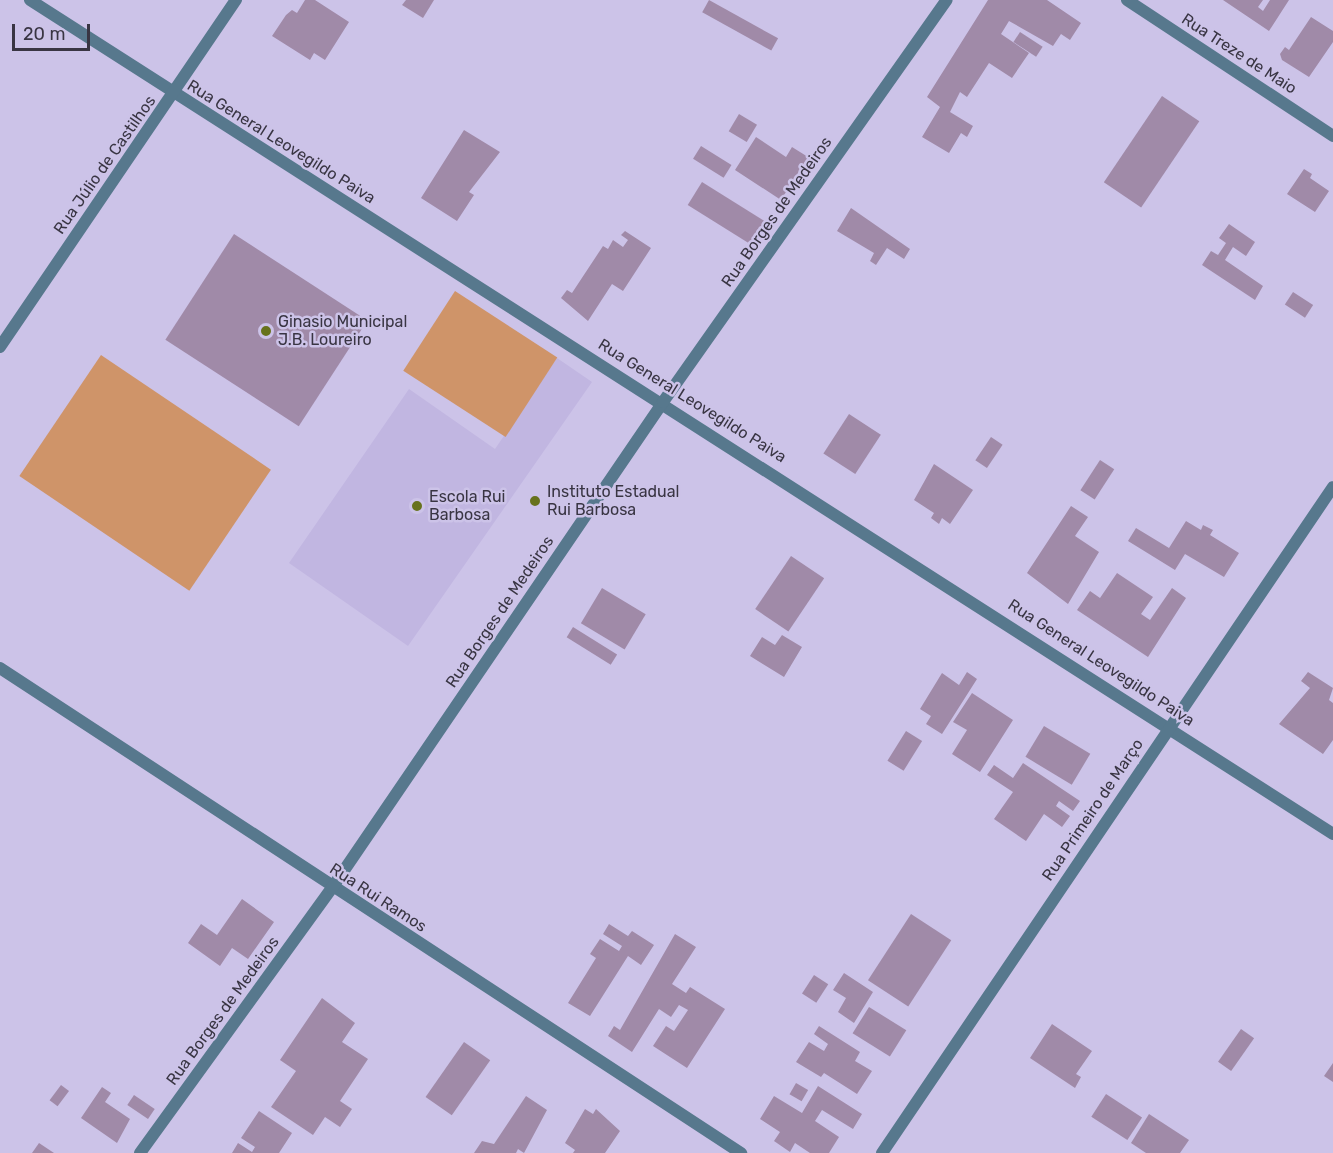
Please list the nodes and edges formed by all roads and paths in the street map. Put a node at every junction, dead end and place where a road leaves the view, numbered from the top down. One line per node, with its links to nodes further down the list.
1 (30, 0): 5 (street, Rua General Leovegildo Paiva)
2 (236, 0): 5 (street, Rua Júlio de Castilhos)
3 (947, 0): 8 (street, Rua Borges de Medeiros)
4 (1127, 0): 6 (street, Rua Treze de Maio)
5 (174, 95): 7 (street, Rua Júlio de Castilhos); 8 (street, Rua General Leovegildo Paiva)
6 (1333, 136)
7 (0, 347)
8 (663, 402): 11 (street, Rua General Leovegildo Paiva); 13 (street, Rua Borges de Medeiros)
9 (1333, 487): 11 (street, Rua Primeiro de Março)
10 (0, 668): 13 (street, Rua Rui Ramos)
11 (1169, 726): 12 (street, Rua General Leovegildo Paiva); 16 (street, Rua Primeiro de Março)
12 (1333, 834)
13 (332, 888): 14 (street, Rua Borges de Medeiros); 15 (street, Rua Rui Ramos)
14 (140, 1153)
15 (741, 1153)
16 (882, 1153)

